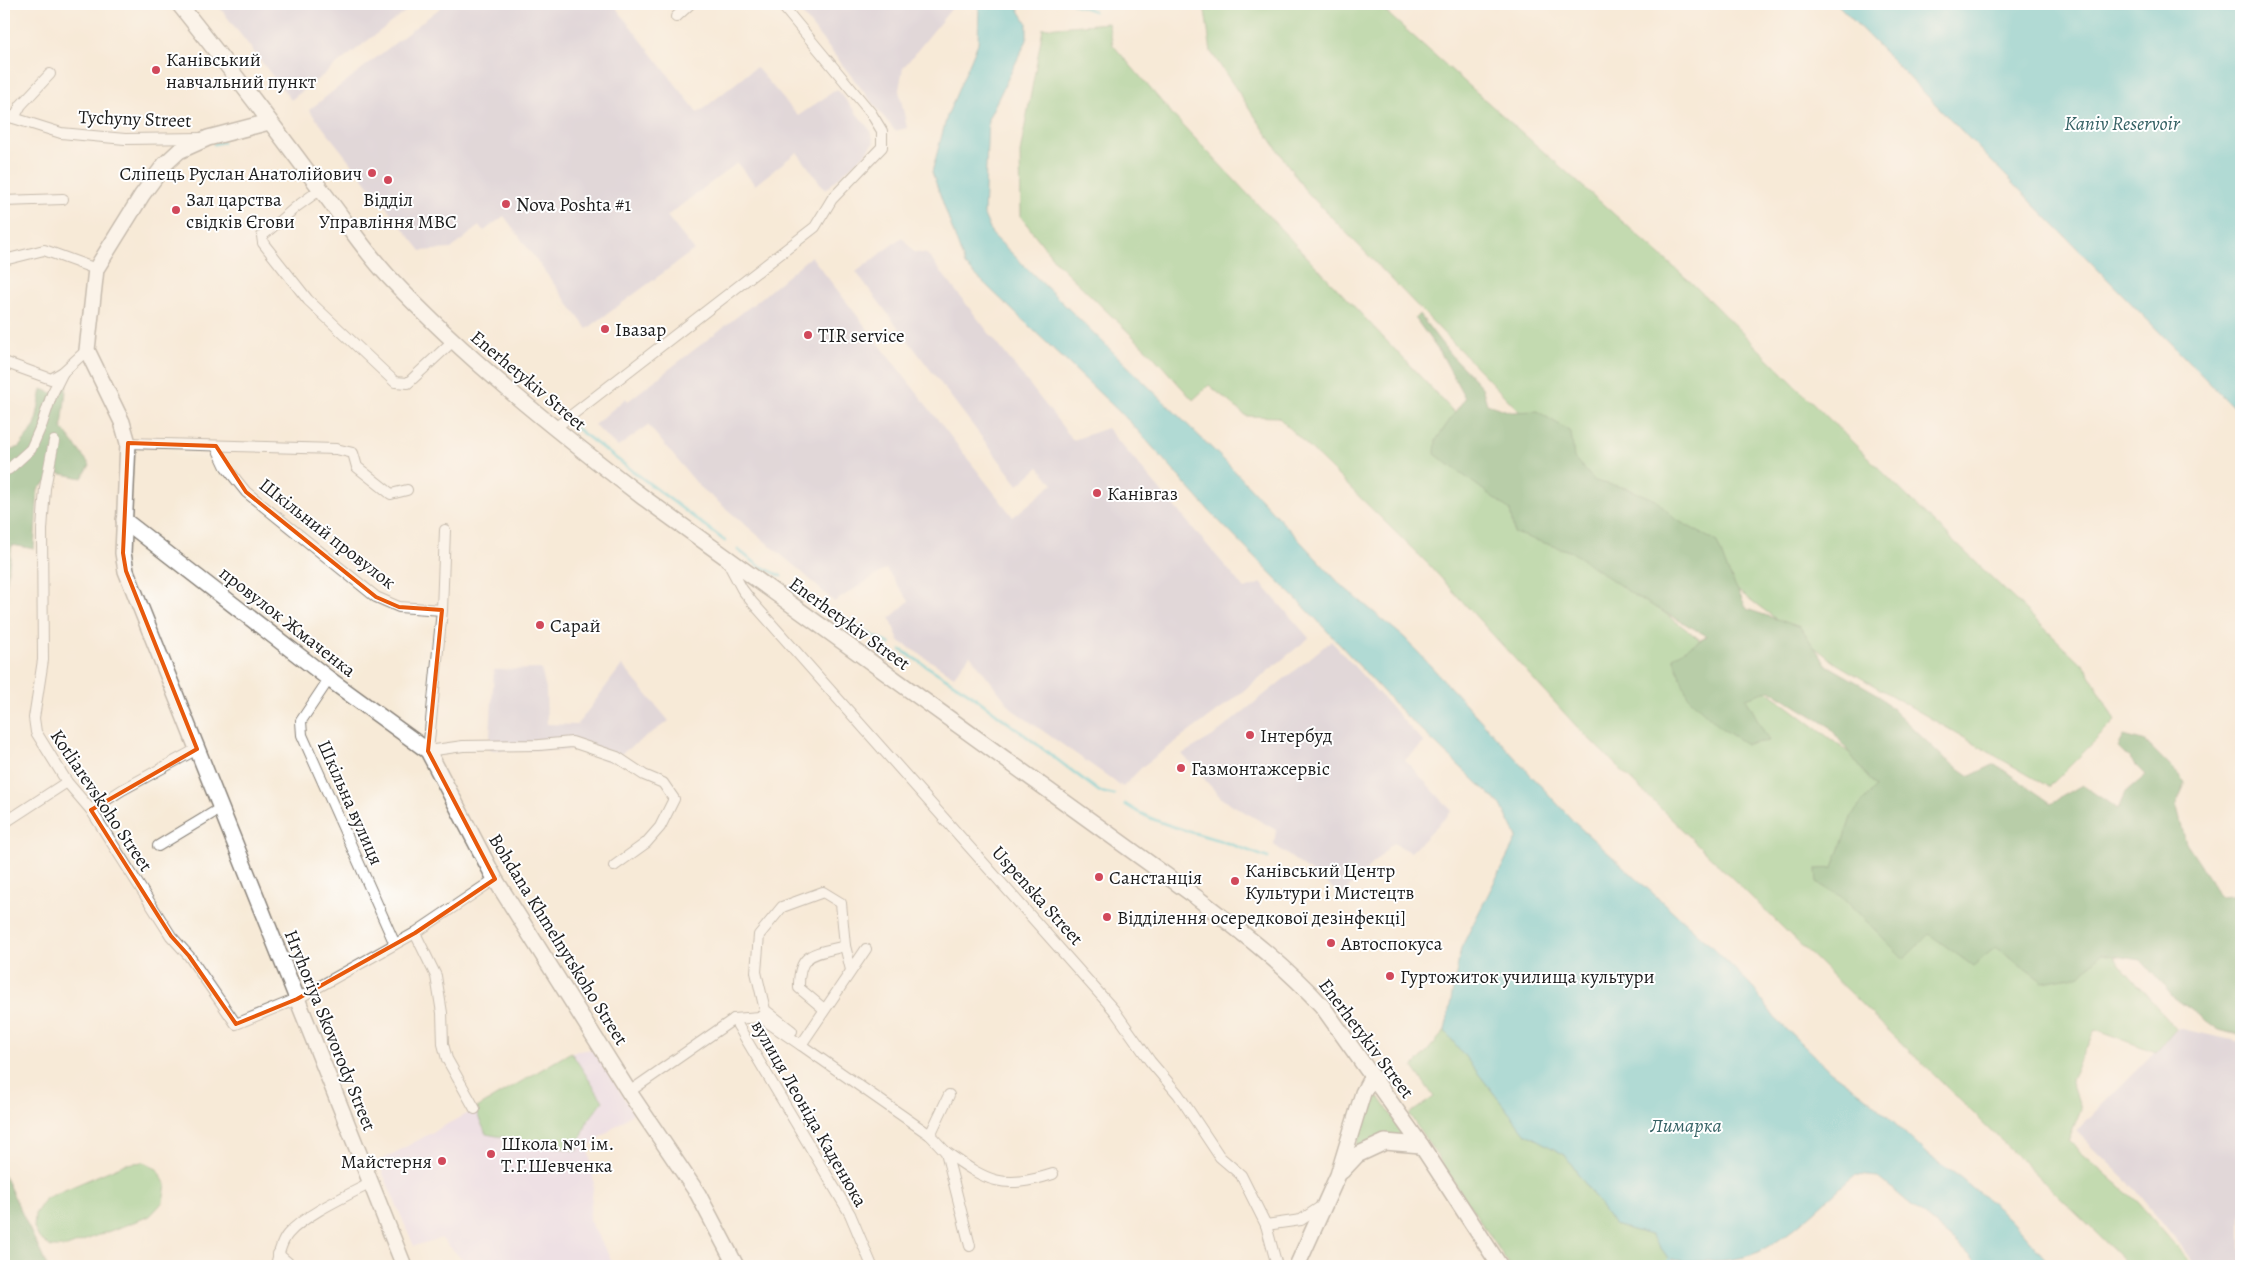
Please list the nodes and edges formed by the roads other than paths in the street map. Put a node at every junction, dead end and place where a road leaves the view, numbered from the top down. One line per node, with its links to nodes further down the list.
1 (180, 4): 7 (street, Enerhetykiv Street)
2 (690, 4): 4 (street)
3 (781, 4): 18 (street)
4 (676, 17)
5 (50, 74): 6 (street)
6 (9, 117): 8 (street, Tychyny Street)
7 (269, 122): 8 (street); 9 (street, Enerhetykiv Street)
8 (208, 138): 13 (street)
9 (321, 189): 14 (street, Enerhetykiv Street); 14 (street)
10 (63, 199): 11 (street)
11 (4, 201)
12 (4, 260): 13 (street)
13 (96, 268): 15 (street)
14 (453, 341): 18 (street, Enerhetykiv Street)
15 (87, 350): 17 (street); 20 (street)
16 (4, 362): 17 (street)
17 (63, 372): 22 (street)
18 (555, 428): 26 (street, Enerhetykiv Street)
19 (54, 441): 31 (street, Kotliarevskoho Street)
20 (128, 443): 21 (street); 24 (street, Hryhoriya Skovorody Street)
21 (216, 446): 23 (street); 27 (street, Шкільний провулок)
22 (4, 471)
23 (407, 490)
24 (124, 520): 28 (street, провулок Жмаченка); 29 (street, Hryhoriya Skovorody Street)
25 (445, 530): 27 (street)
26 (725, 557): 48 (street, Enerhetykiv Street); 59 (street, Uspenska Street)
27 (442, 610): 30 (street)
28 (329, 679): 30 (street, провулок Жмаченка); 39 (street, Шкільна вулиця)
29 (197, 749): 32 (street, Hryhoriya Skovorody Street); 33 (street)
30 (428, 751): 36 (street); 37 (street, Bohdana Khmelnytskoho Street)
31 (67, 782): 33 (street, Kotliarevskoho Street); 34 (street)
32 (221, 808): 35 (street); 43 (street, Hryhoriya Skovorody Street)
33 (90, 810): 43 (street, Kotliarevskoho Street)
34 (4, 822)
35 (158, 846)
36 (614, 866)
37 (494, 879): 38 (street); 49 (street, Bohdana Khmelnytskoho Street)
38 (415, 933): 39 (street); 51 (street)
39 (394, 942): 43 (street)
40 (845, 946): 42 (street); 44 (street); 46 (street)
41 (866, 949): 42 (street, вулиця Леоніда Каденюка)
42 (851, 970): 44 (street, вулиця Леоніда Каденюка)
43 (297, 998): 57 (street, Hryhoriya Skovorody Street)
44 (824, 1009): 47 (street, вулиця Леоніда Каденюка)
45 (734, 1019): 47 (street, вулиця Леоніда Каденюка); 49 (street); 66 (street, вулиця Леоніда Каденюка)
46 (792, 1031)
47 (801, 1045): 52 (street, вулиця Леоніда Каденюка)
48 (1372, 1076): 53 (street, Enerhetykiv Street); 56 (street)
49 (629, 1092): 65 (street, Bohdana Khmelnytskoho Street)
50 (949, 1095): 52 (street)
51 (476, 1109)
52 (930, 1135): 54 (street, вулиця Леоніда Каденюка)
53 (1421, 1144): 56 (street); 69 (street, Enerhetykiv Street)
54 (946, 1152): 55 (street, вулиця Леоніда Каденюка); 60 (street, вулиця Леоніда Каденюка)
55 (1054, 1174)
56 (1338, 1175): 58 (street)
57 (371, 1183): 61 (street); 64 (street, Hryhoriya Skovorody Street)
58 (1322, 1206): 59 (street); 68 (street)
59 (1266, 1225): 67 (street, Uspenska Street)
60 (970, 1246)
61 (278, 1254): 62 (street); 63 (street)
62 (276, 1266)
63 (292, 1266)
64 (404, 1266)
65 (736, 1266)
66 (872, 1266)
67 (1277, 1266)
68 (1297, 1266)
69 (1500, 1266)

